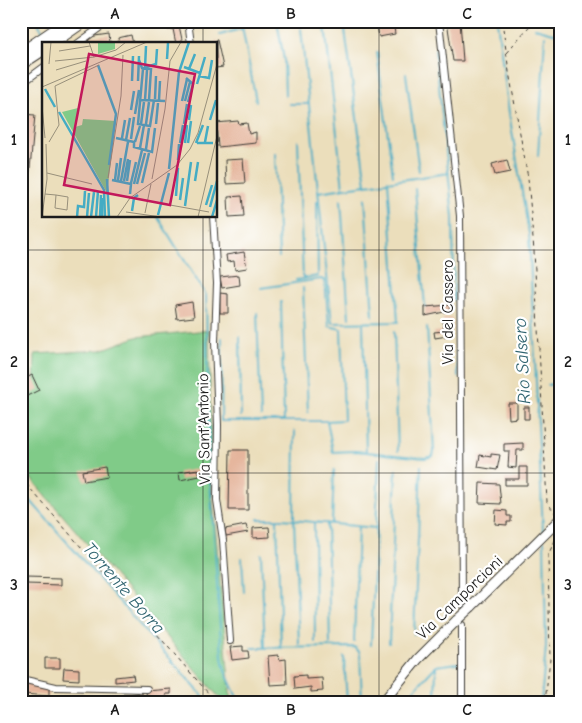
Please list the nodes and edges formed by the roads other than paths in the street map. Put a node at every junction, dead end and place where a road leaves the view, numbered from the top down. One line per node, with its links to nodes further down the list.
1 (68, 21): 10 (highway)
2 (84, 21): 6 (highway)
3 (110, 21): 7 (street)
4 (188, 21): 8 (street)
5 (439, 21): 16 (street, Via del Cassero)
6 (54, 42)
7 (80, 42)
8 (192, 42)
9 (42, 50): 11 (highway)
10 (21, 53)
11 (21, 64)
12 (42, 68): 13 (street)
13 (21, 84)
14 (213, 218): 18 (street, Via Sant'Antonio)
15 (559, 520): 16 (main road, Via Camporcioni)
16 (466, 605): 17 (main road, Via Camporcioni, bridge)
17 (459, 622): 21 (main road, Via Camporcioni); 22 (street)
18 (230, 641)
19 (21, 678): 20 (street)
20 (147, 689)
21 (383, 702)
22 (462, 702)

